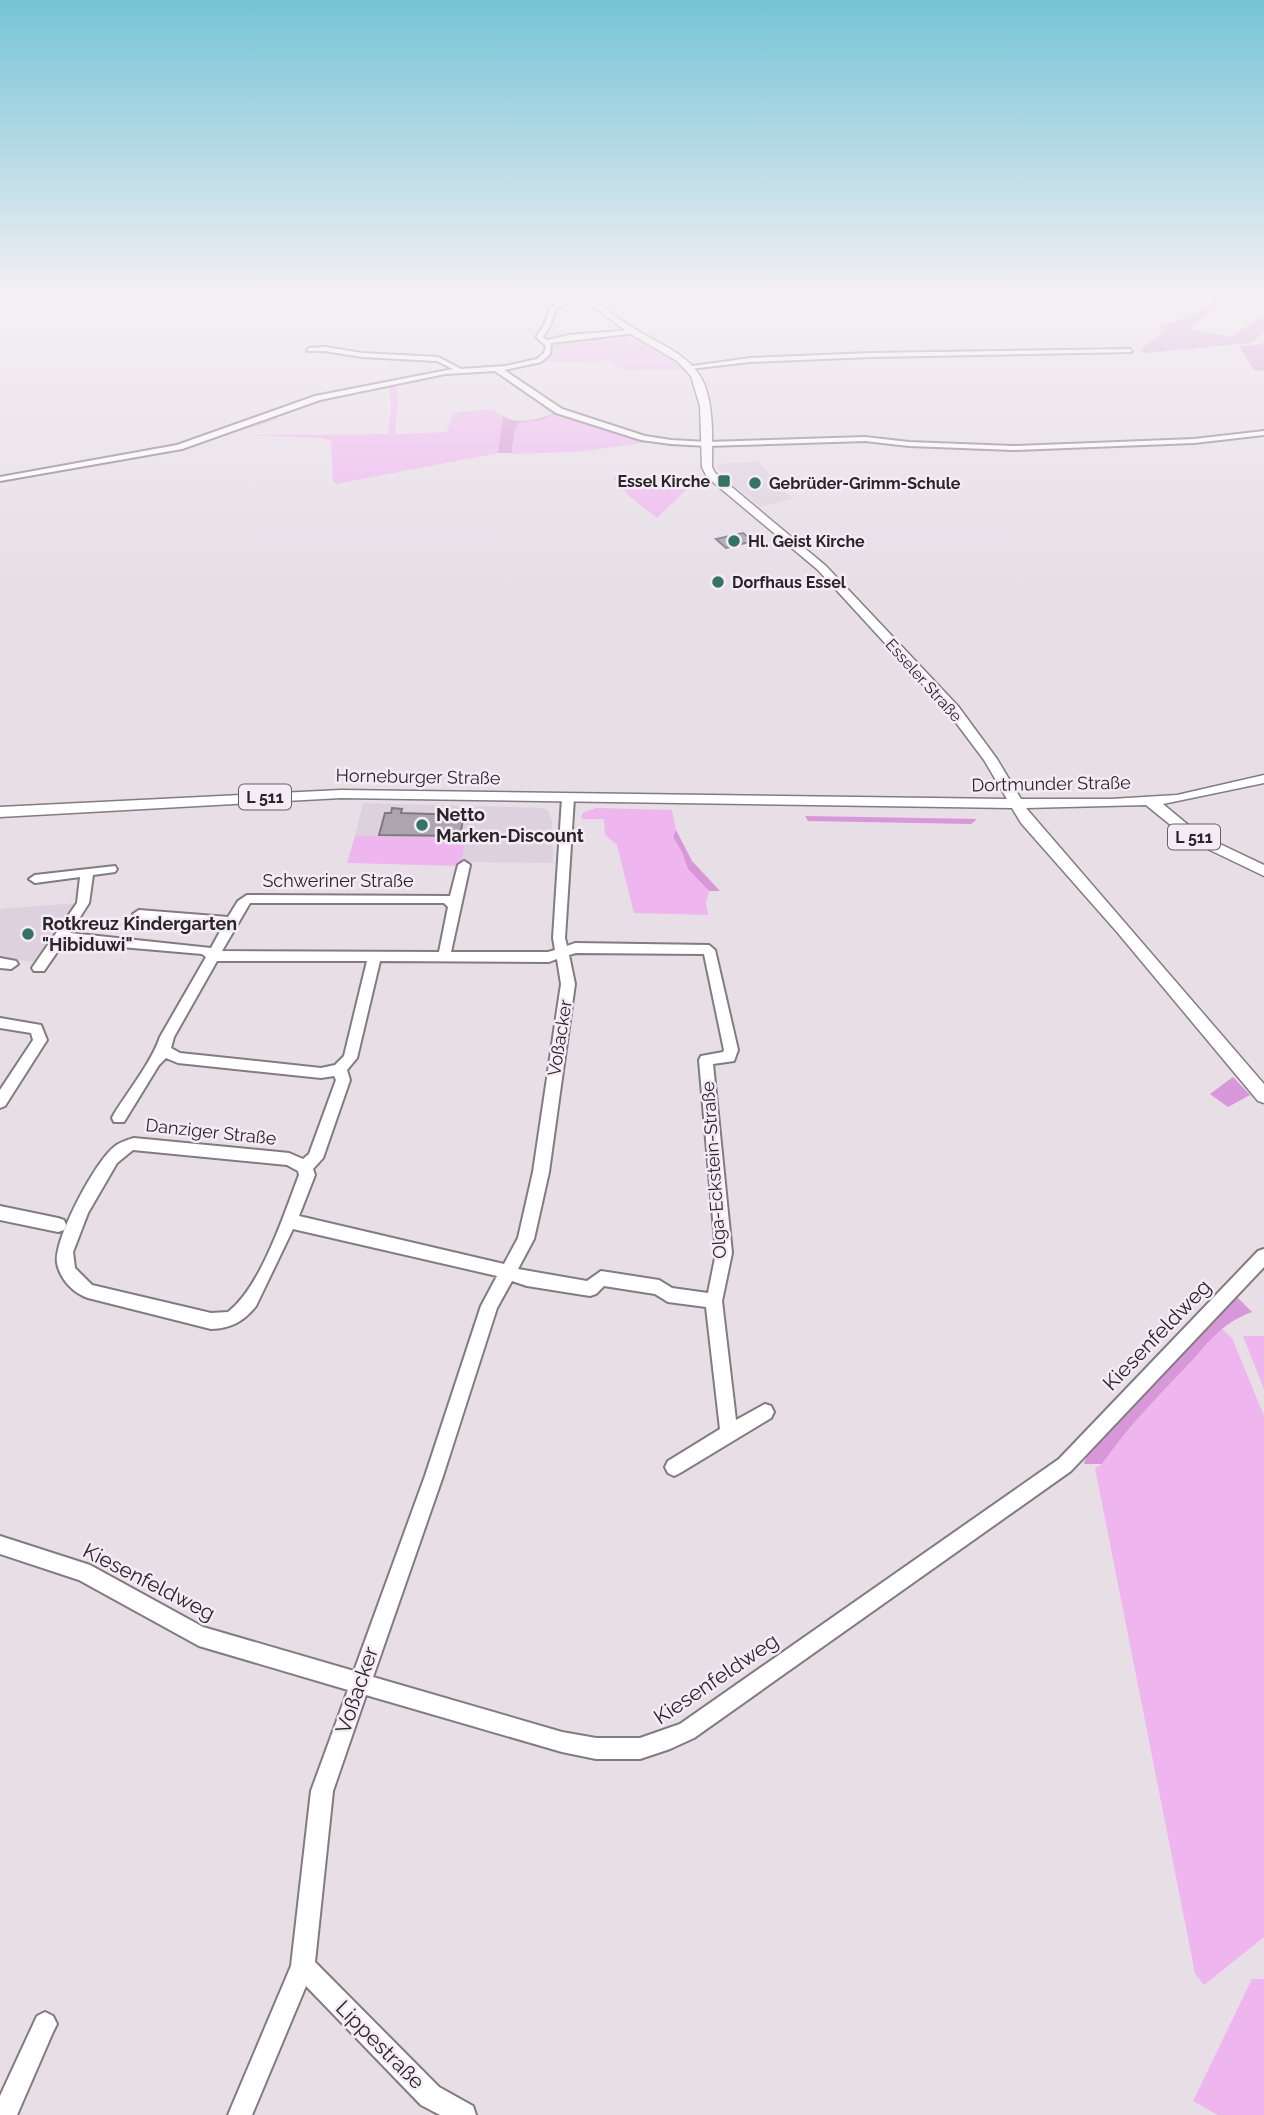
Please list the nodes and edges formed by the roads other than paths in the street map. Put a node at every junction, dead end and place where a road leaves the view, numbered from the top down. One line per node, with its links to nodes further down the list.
1 (344, 393): 6 (street)
2 (532, 393): 5 (street)
3 (702, 393): 5 (main road, Esseler Straße)
4 (1264, 433): 5 (street)
5 (707, 444): 11 (main road, Esseler Straße)
6 (0, 479)
7 (1264, 779): 9 (main road, Dortmunder Straße)
8 (568, 798): 10 (main road, Horneburger Straße / L 511); 12 (main road, Horneburger Straße / L 511); 22 (street, Voßacker)
9 (1151, 802): 11 (main road, Dortmunder Straße / L 511); 15 (main road, L 511)
10 (836, 803): 11 (main road, Dortmunder Straße / L 511)
11 (1015, 805): 30 (main road, Esseler Straße)
12 (0, 812)
13 (464, 865): 18 (street)
14 (111, 869): 16 (street)
15 (1264, 871)
16 (87, 872): 17 (street); 21 (street)
17 (35, 879)
18 (454, 906): 20 (street, Schweriner Straße); 25 (street)
19 (139, 914): 20 (street)
20 (232, 922): 23 (street, Schweriner Straße)
21 (61, 937): 23 (street); 26 (street)
22 (562, 955): 25 (street); 38 (street, Voßacker); 39 (street, Olga-Eckstein-Straße)
23 (214, 956): 24 (street); 28 (street, Schweriner Straße)
24 (374, 957): 25 (street); 29 (street, Danziger Straße)
25 (444, 957)
26 (39, 968)
27 (0, 1023): 31 (street)
28 (165, 1051): 29 (street); 32 (street, Schweriner Straße)
29 (340, 1069): 33 (street, Danziger Straße)
30 (1264, 1096)
31 (0, 1102)
32 (119, 1118)
33 (305, 1167): 35 (street, Danziger Straße); 35 (street, Danziger Straße)
34 (0, 1213): 36 (street)
35 (289, 1221): 38 (street)
36 (58, 1225)
37 (1264, 1256): 44 (street, Kiesenfeldweg)
38 (509, 1273): 39 (street); 44 (street, Voßacker)
39 (715, 1301): 41 (street, Olga-Eckstein-Straße)
40 (765, 1412): 41 (street)
41 (729, 1434): 42 (street)
42 (674, 1467)
43 (0, 1545): 44 (street, Kiesenfeldweg)
44 (360, 1681): 45 (street, Voßacker)
45 (303, 1966): 48 (street, Voßacker); 49 (street, Lippestraße)
46 (45, 2024): 47 (street)
47 (4, 2115)
48 (240, 2115)
49 (464, 2115)

